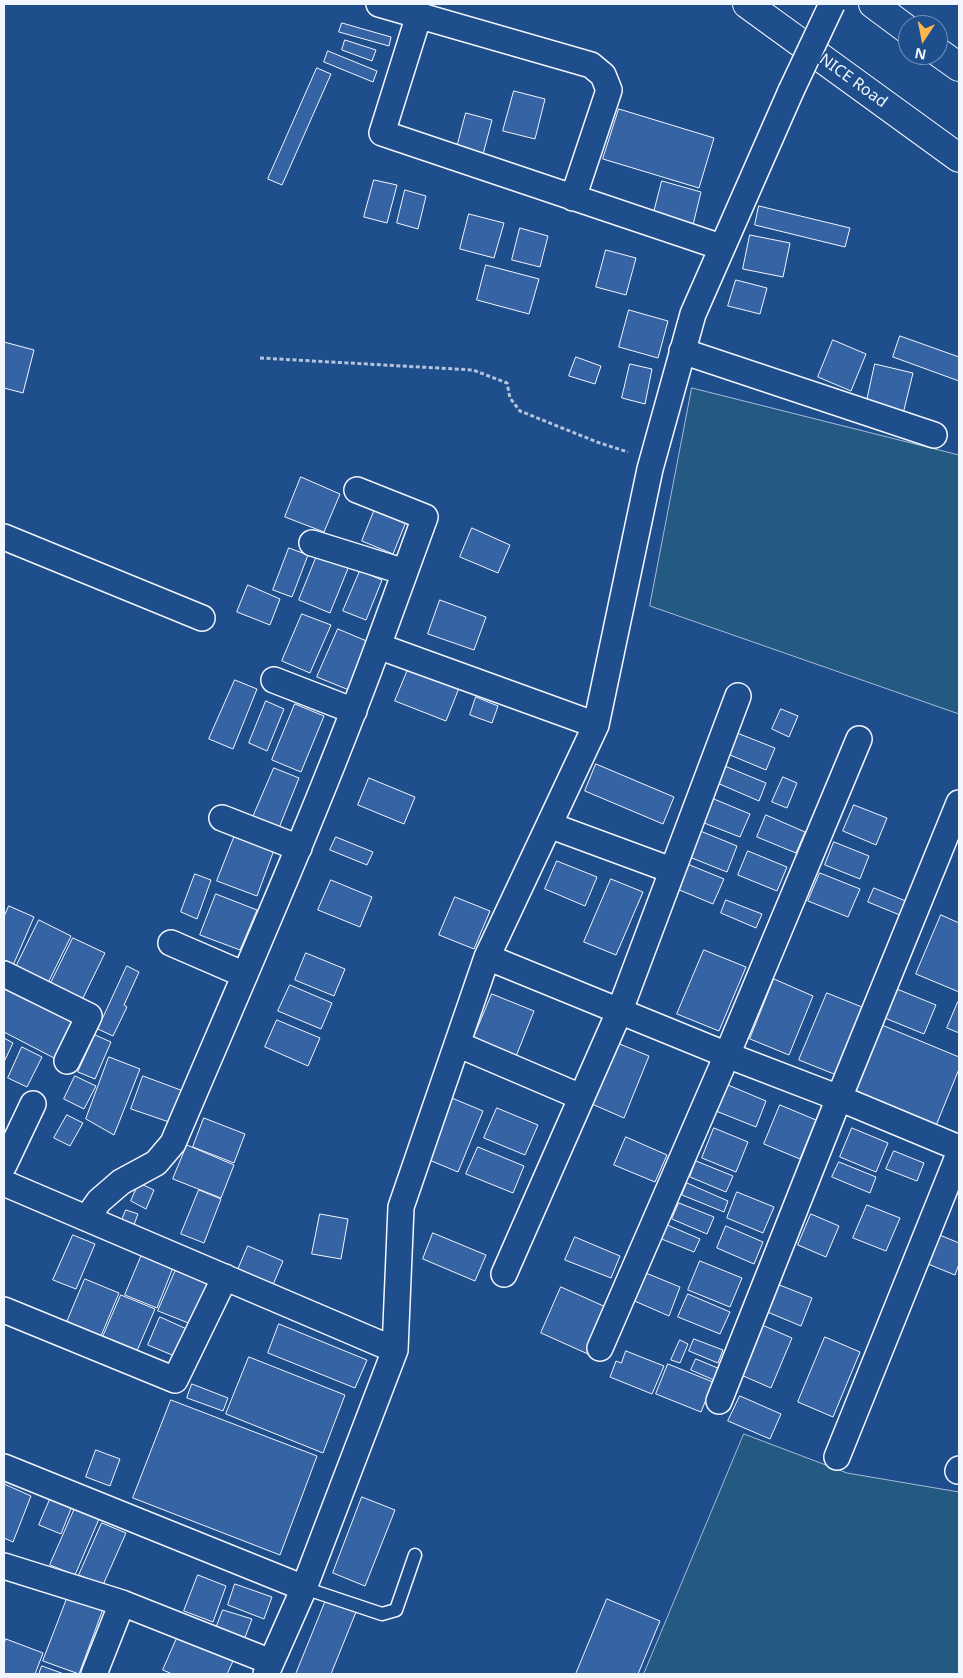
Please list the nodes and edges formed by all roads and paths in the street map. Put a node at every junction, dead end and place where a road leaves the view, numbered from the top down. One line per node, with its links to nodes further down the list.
1 (379, 4): 5 (street)
2 (747, 4): 9 (highway, NICE Road)
3 (832, 4): 11 (street, bridge)
4 (873, 4): 6 (highway)
5 (419, 15): 10 (street); 10 (street)
6 (898, 23)
7 (948, 59): 8 (highway)
8 (959, 67)
9 (959, 158)
10 (573, 198): 11 (street)
11 (721, 248): 12 (street)
12 (682, 351): 14 (street); 15 (street)
13 (260, 358): 15 (path)
14 (934, 435)
15 (652, 460): 25 (street)
16 (358, 490): 19 (street)
17 (4, 537): 20 (street)
18 (312, 543): 19 (street)
19 (405, 572): 21 (street)
20 (202, 618)
21 (378, 646): 24 (street); 25 (street)
22 (274, 680): 24 (street)
23 (738, 696): 31 (street)
24 (354, 711): 30 (street)
25 (596, 725): 29 (street)
26 (859, 739): 38 (street)
27 (959, 803): 41 (street)
28 (222, 818): 30 (street)
29 (549, 825): 31 (street); 33 (street)
30 (299, 848): 35 (street)
31 (671, 870): 36 (street)
32 (171, 943): 35 (street)
33 (487, 957): 36 (street); 37 (street)
34 (4, 974): 39 (street)
35 (245, 975): 47 (street)
36 (620, 1010): 38 (street); 40 (street)
37 (457, 1044): 40 (street); 52 (street)
38 (727, 1055): 41 (street); 51 (street)
39 (67, 1061)
40 (582, 1097): 48 (street)
41 (839, 1098): 43 (street); 53 (street)
42 (33, 1104): 45 (street)
43 (959, 1148)
44 (959, 1154): 54 (street)
45 (4, 1165)
46 (4, 1184): 47 (street)
47 (87, 1218): 49 (street)
48 (504, 1274)
49 (225, 1278): 50 (street); 52 (street)
50 (4, 1310)
51 (600, 1348)
52 (394, 1350): 58 (street)
53 (719, 1401)
54 (837, 1457)
55 (4, 1467): 58 (street)
56 (415, 1555): 58 (lane)
57 (4, 1566): 59 (street)
58 (304, 1588): 60 (street)
59 (122, 1603): 60 (street); 61 (street)
60 (269, 1668)
61 (94, 1674)

